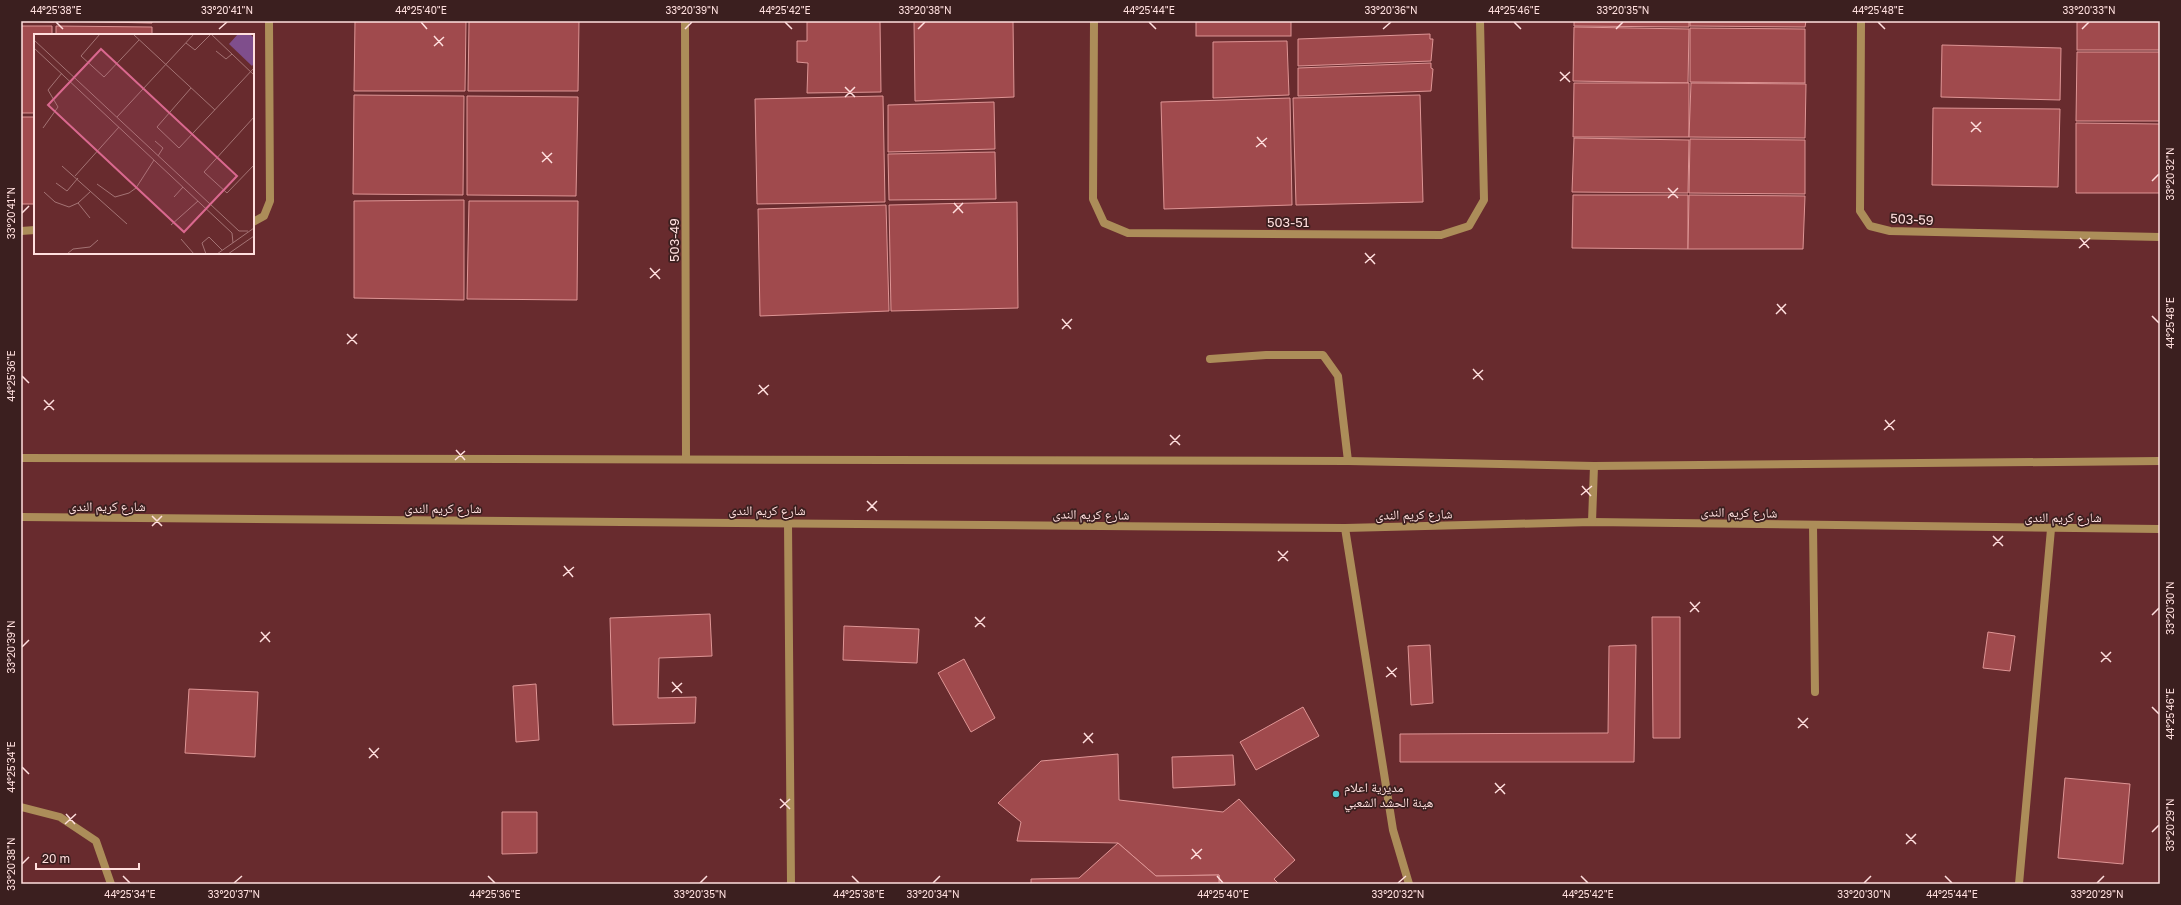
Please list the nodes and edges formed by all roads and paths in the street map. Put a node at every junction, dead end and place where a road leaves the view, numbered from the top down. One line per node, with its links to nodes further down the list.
1 (269, 21): 6 (street)
2 (685, 21): 12 (street, 503-49)
3 (1094, 21): 4 (street, 503-51)
4 (1480, 21)
5 (1861, 21): 9 (street, 503-59)
6 (254, 221)
7 (21, 230): 8 (street)
8 (34, 230)
9 (2160, 237)
10 (1210, 359): 13 (street)
11 (21, 458): 12 (street)
12 (686, 458): 13 (street)
13 (1348, 461): 15 (street)
14 (2160, 461): 15 (street)
15 (1594, 466): 17 (street)
16 (21, 517): 18 (street, شارع كريم الندى)
17 (1592, 522): 19 (street, شارع كريم الندى); 20 (street, شارع كريم الندى)
18 (788, 523): 20 (street, شارع كريم الندى); 26 (street)
19 (1813, 525): 21 (street, شارع كريم الندى); 23 (street)
20 (1345, 528): 27 (street)
21 (2051, 529): 22 (street, شارع كريم الندى); 28 (street)
22 (2160, 529)
23 (1815, 692)
24 (21, 807): 25 (street)
25 (111, 884)
26 (790, 884)
27 (1409, 884)
28 (2019, 884)

